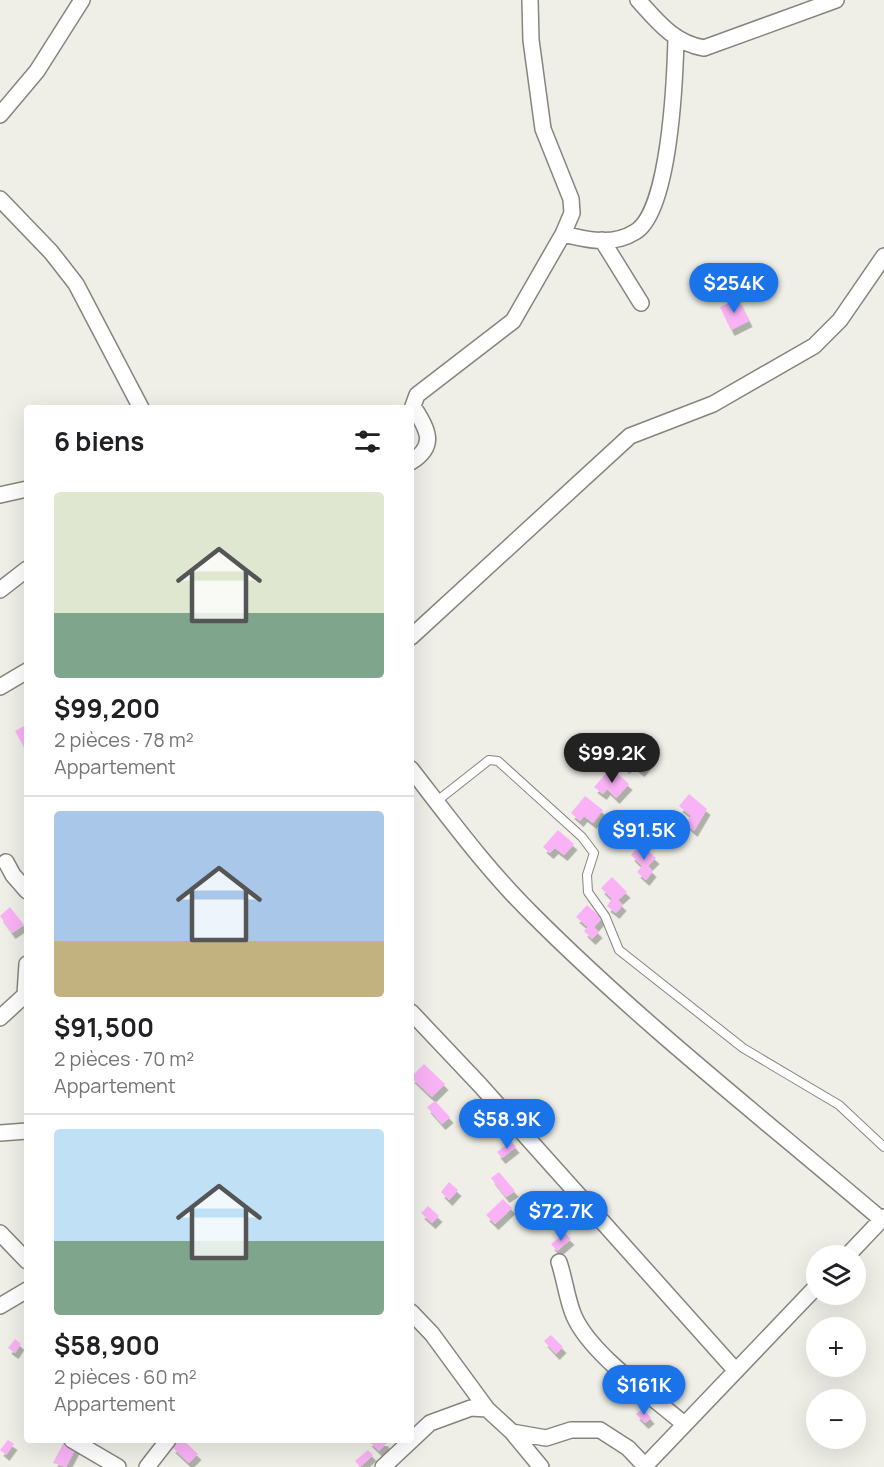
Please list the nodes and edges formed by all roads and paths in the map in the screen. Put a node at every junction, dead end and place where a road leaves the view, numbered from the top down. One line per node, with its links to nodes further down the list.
1 (82, 0): 6 (street)
2 (530, 0): 8 (street)
3 (638, 0): 5 (street)
4 (836, 0): 5 (street)
5 (676, 38): 9 (street)
6 (0, 115)
7 (0, 200): 12 (street)
8 (563, 234): 9 (street); 13 (street)
9 (602, 240): 11 (street)
10 (884, 256): 20 (street)
11 (641, 303)
12 (139, 405)
13 (413, 405)
14 (414, 408): 15 (street)
15 (414, 460)
16 (24, 490): 17 (street)
17 (0, 495)
18 (24, 571): 19 (street)
19 (0, 590)
20 (414, 634)
21 (24, 673): 22 (street)
22 (0, 687)
23 (414, 773): 24 (street)
24 (437, 801): 32 (lane); 33 (street)
25 (6, 862): 26 (street)
26 (24, 887)
27 (24, 996): 29 (street)
28 (414, 1015): 42 (street)
29 (0, 1018)
30 (24, 1131): 31 (street)
31 (0, 1133)
32 (884, 1147)
33 (883, 1218): 35 (street)
34 (0, 1233): 36 (street)
35 (857, 1245)
36 (24, 1258)
37 (559, 1263): 44 (street)
38 (24, 1292): 40 (street)
39 (806, 1298): 42 (street)
40 (0, 1306)
41 (414, 1315): 43 (street)
42 (736, 1371): 44 (street)
43 (487, 1409): 45 (street); 46 (street)
44 (684, 1424): 50 (street)
45 (512, 1432): 50 (street); 54 (street)
46 (414, 1438)
47 (77, 1443): 51 (street)
48 (166, 1443): 52 (street)
49 (409, 1443): 53 (street)
50 (645, 1466)
51 (118, 1467)
52 (147, 1467)
53 (383, 1467)
54 (541, 1467)

